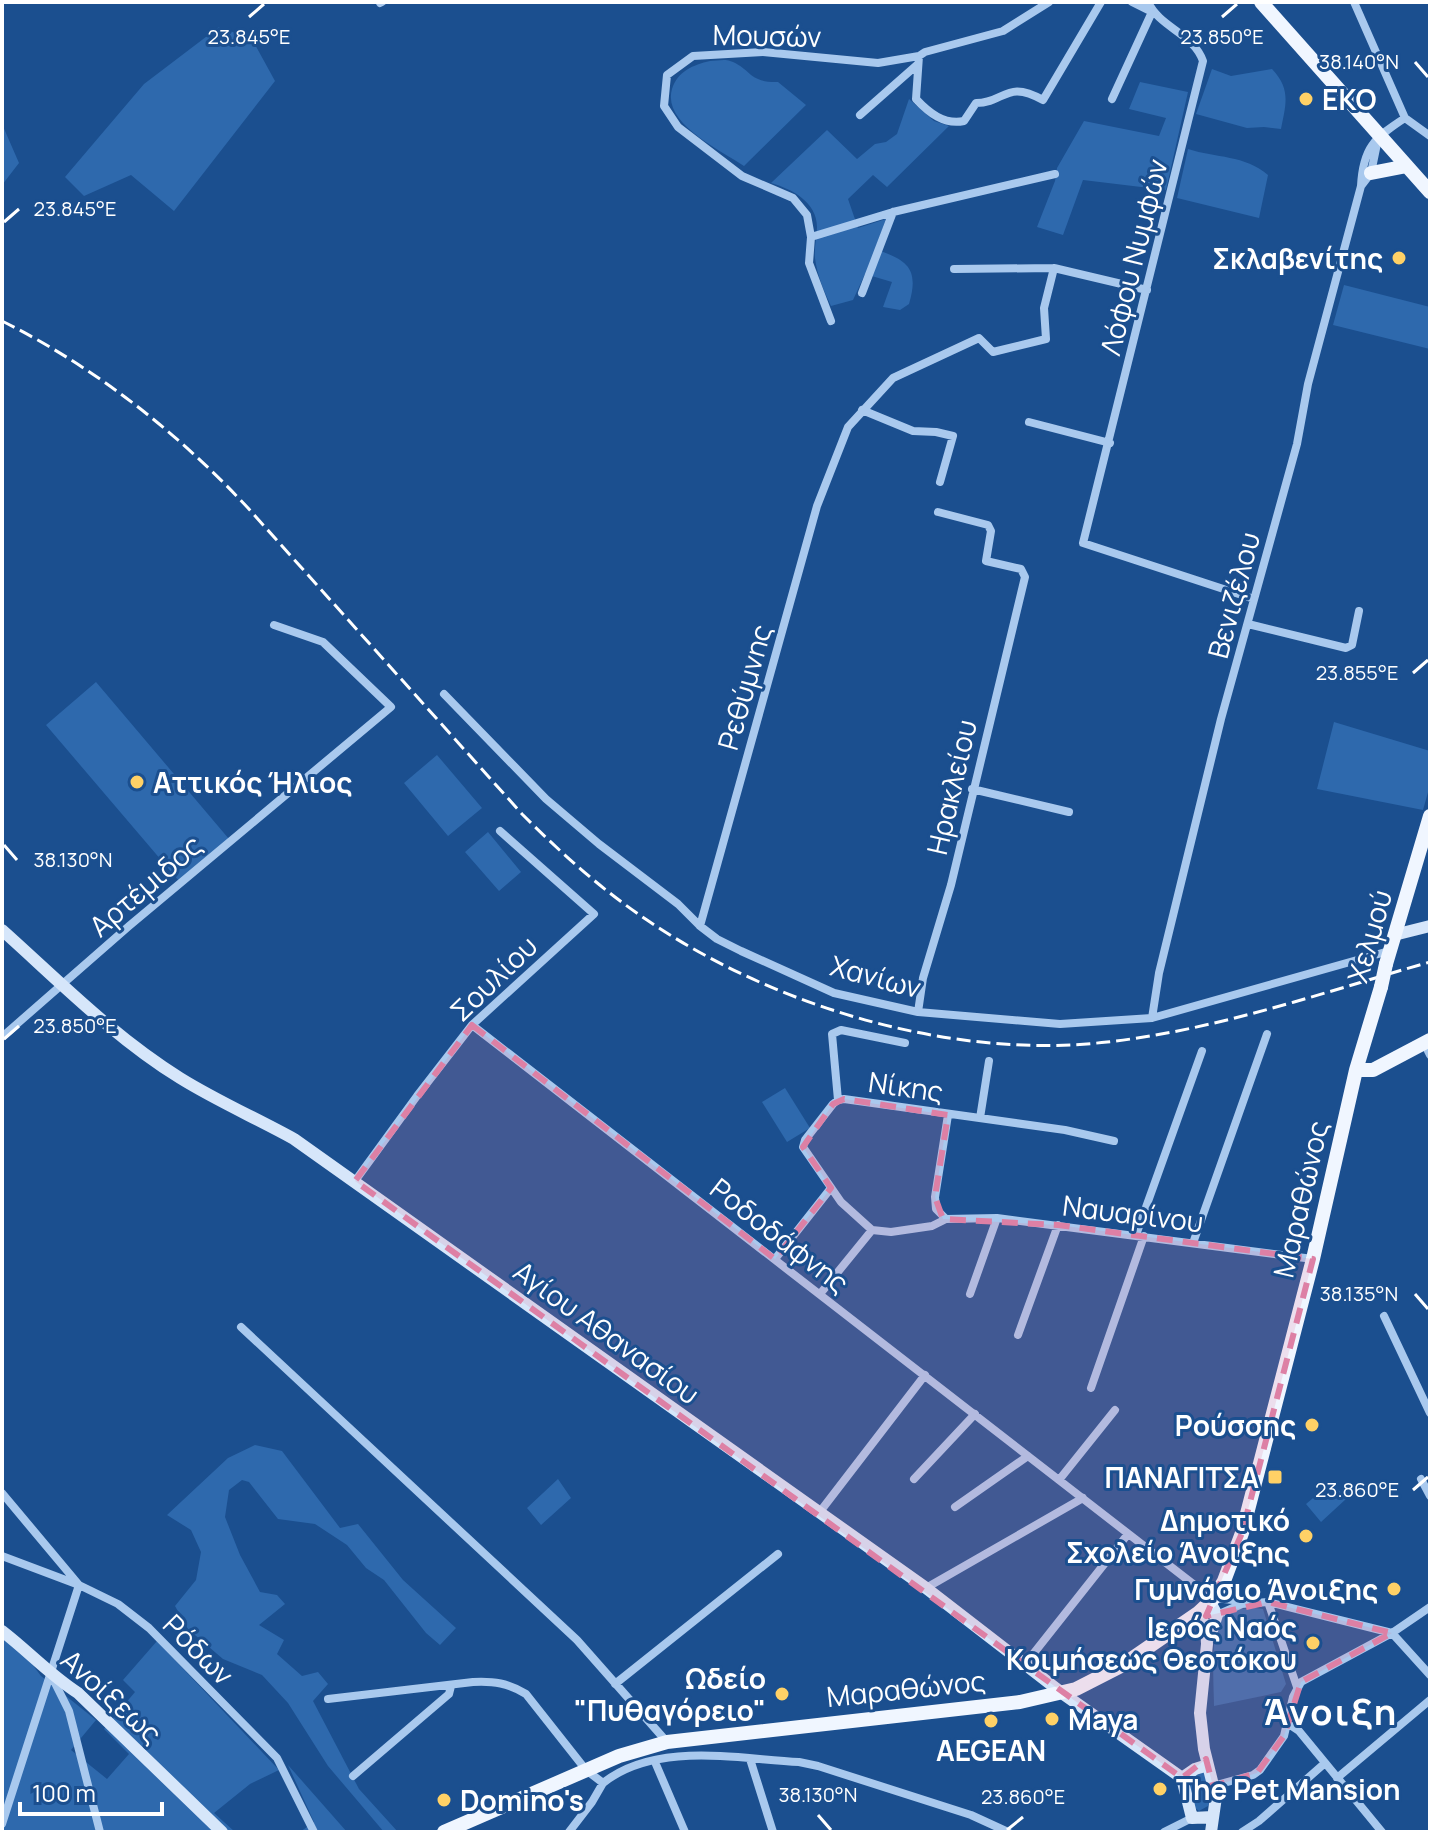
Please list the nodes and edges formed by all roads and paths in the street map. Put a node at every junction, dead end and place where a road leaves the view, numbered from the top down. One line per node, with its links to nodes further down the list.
1 (1049, 2): 8 (street, Μουσών)
2 (1101, 2): 8 (street)
3 (1132, 2): 7 (street, Λόφου Νυμφών)
4 (1148, 2): 7 (street)
5 (1261, 2): 12 (main road)
6 (1354, 2): 11 (street)
7 (1152, 12): 9 (street); 23 (street, Λόφου Νυμφών)
8 (919, 60): 10 (street); 20 (street, Μουσών)
9 (1112, 99)
10 (860, 115)
11 (1405, 118): 12 (street); 13 (street)
12 (1379, 134): 14 (main road); 15 (street, Βενιζέλου); 17 (street, Βενιζέλου)
13 (1430, 136)
14 (1407, 166): 15 (main road); 18 (main road)
15 (1371, 173): 17 (street, Βενιζέλου)
16 (1055, 174): 19 (street)
17 (1361, 186): 31 (street, Βενιζέλου)
18 (1430, 192)
19 (893, 212): 20 (street); 24 (street)
20 (811, 237): 25 (street, Μουσών)
21 (1054, 268): 22 (street); 23 (street); 26 (street, Ρεθύμνης)
22 (954, 269)
23 (1147, 290): 28 (street, Λόφου Νυμφών)
24 (862, 293)
25 (831, 321)
26 (862, 410): 29 (street); 40 (street, Ρεθύμνης)
27 (1029, 422): 28 (street)
28 (1110, 443): 31 (street, Λόφου Νυμφών)
29 (940, 482)
30 (938, 512): 36 (street, Ηρακλείου)
31 (1254, 599): 33 (street, Βενιζέλου)
32 (1359, 611): 33 (street)
33 (1248, 624): 47 (street, Βενιζέλου)
34 (274, 625): 45 (street, Αρτέμιδος)
35 (444, 694): 40 (street, Χανίων)
36 (972, 789): 37 (street); 46 (street, Ηρακλείου)
37 (1069, 812)
38 (1430, 816): 43 (main road, Χελμού)
39 (500, 831): 48 (street, Σουλίου)
40 (700, 926): 46 (street, Χανίων)
41 (1430, 926): 43 (street)
42 (2, 930): 45 (street, Αγίου Αθανασίου)
43 (1394, 935): 44 (main road, Χελμού)
44 (1388, 958): 47 (street, Χανίων); 55 (main road, Χελμού, bridge)
45 (63, 986): 50 (street, Αρτέμιδος); 60 (street, Αγίου Αθανασίου)
46 (918, 1012): 47 (street, Χανίων)
47 (1152, 1018)
48 (472, 1025): 60 (street, Σουλίου); 68 (street, Ροδοδάφνης)
49 (1267, 1034): 67 (street)
50 (2, 1037)
51 (905, 1043): 56 (street)
52 (1428, 1046): 55 (main road)
53 (1202, 1051): 66 (street)
54 (989, 1061): 58 (street)
55 (1356, 1070): 69 (main road, Μαραθώνος)
56 (838, 1100): 57 (street, Νίκης); 61 (street, Νίκης)
57 (948, 1115): 58 (street, Νίκης); 63 (street)
58 (980, 1118): 59 (street, Νίκης)
59 (1114, 1141)
60 (355, 1181): 88 (street, Αγίου Αθανασίου)
61 (831, 1188): 65 (street, Νίκης); 68 (street)
62 (997, 1218): 63 (street, Ναυαρίνου); 64 (street, Ναυαρίνου); 71 (street)
63 (946, 1219): 65 (street)
64 (1058, 1225): 66 (street, Ναυαρίνου); 74 (street)
65 (872, 1230): 70 (street)
66 (1140, 1236): 67 (street, Ναυαρίνου); 76 (street)
67 (1193, 1243): 69 (street, Ναυαρίνου)
68 (775, 1259): 70 (street, Ροδοδάφνης)
69 (1313, 1259): 96 (main road, Μαραθώνος)
70 (820, 1294): 75 (street, Ροδοδάφνης)
71 (970, 1294)
72 (1384, 1316): 78 (street)
73 (241, 1327): 105 (street)
74 (1018, 1335)
75 (925, 1375): 79 (street, Ροδοδάφνης); 88 (street)
76 (1091, 1388)
77 (1115, 1410): 83 (street)
78 (1430, 1413)
79 (975, 1414): 80 (street, Ροδοδάφνης); 81 (street)
80 (1028, 1456): 83 (street, Ροδοδάφνης); 87 (street)
81 (914, 1479)
82 (1421, 1479): 85 (street)
83 (1059, 1480): 86 (street, Ροδοδάφνης)
84 (2, 1493): 92 (street)
85 (1430, 1496)
86 (1083, 1498): 89 (street, Ροδοδάφνης); 93 (street)
87 (955, 1507)
88 (819, 1513): 93 (street, Αγίου Αθανασίου)
89 (1128, 1534): 96 (street, Ροδοδάφνης); 102 (street)
90 (778, 1554): 105 (street)
91 (2, 1556): 92 (street, Ρόδων)
92 (79, 1585): 104 (street); 130 (street, Ρόδων)
93 (926, 1588): 102 (street, Αγίου Αθανασίου)
94 (1268, 1602): 95 (street); 100 (street); 107 (street)
95 (1242, 1604): 96 (street); 96 (street)
96 (1214, 1605): 98 (main road, Μαραθώνος); 101 (street)
97 (1430, 1607): 100 (street)
98 (1198, 1613): 101 (street); 108 (main road, Μαραθώνος)
99 (2, 1631): 104 (street, Ανοίξεως)
100 (1392, 1633): 103 (street); 107 (street)
101 (1207, 1644): 116 (street)
102 (1026, 1663): 108 (street, Αγίου Αθανασίου)
103 (1430, 1675)
104 (51, 1676): 123 (street); 128 (street); 129 (street, Ανοίξεως)
105 (615, 1684): 112 (street)
106 (451, 1686): 109 (street); 117 (street); 118 (street)
107 (1297, 1687): 111 (street)
108 (1062, 1693): 112 (main road, Μαραθώνος); 119 (street, Αγίου Αθανασίου)
109 (328, 1699)
110 (1430, 1700): 120 (street)
111 (1287, 1723): 115 (street); 122 (street)
112 (667, 1742): 117 (main road, Μαραθώνος)
113 (750, 1759): 114 (street); 126 (street); 134 (street)
114 (655, 1762): 121 (street); 133 (street)
115 (1325, 1763): 120 (street); 139 (street)
116 (1208, 1765): 119 (street); 122 (street)
117 (586, 1770): 121 (street); 131 (main road, Μαραθώνος)
118 (353, 1776)
119 (1182, 1778): 125 (street)
120 (1337, 1778): 140 (street)
121 (603, 1783): 132 (street)
122 (1213, 1786): 124 (street)
123 (6, 1794): 127 (street)
124 (1213, 1817): 125 (street); 138 (street)
125 (1192, 1818): 137 (street)
126 (992, 1823): 135 (street); 136 (street)
127 (2, 1824)
128 (100, 1832)
129 (222, 1832)
130 (314, 1832)
131 (444, 1832)
132 (569, 1832)
133 (685, 1832)
134 (773, 1832)
135 (988, 1832)
136 (1008, 1832)
137 (1164, 1832)
138 (1211, 1832)
139 (1242, 1832)
140 (1382, 1832)

